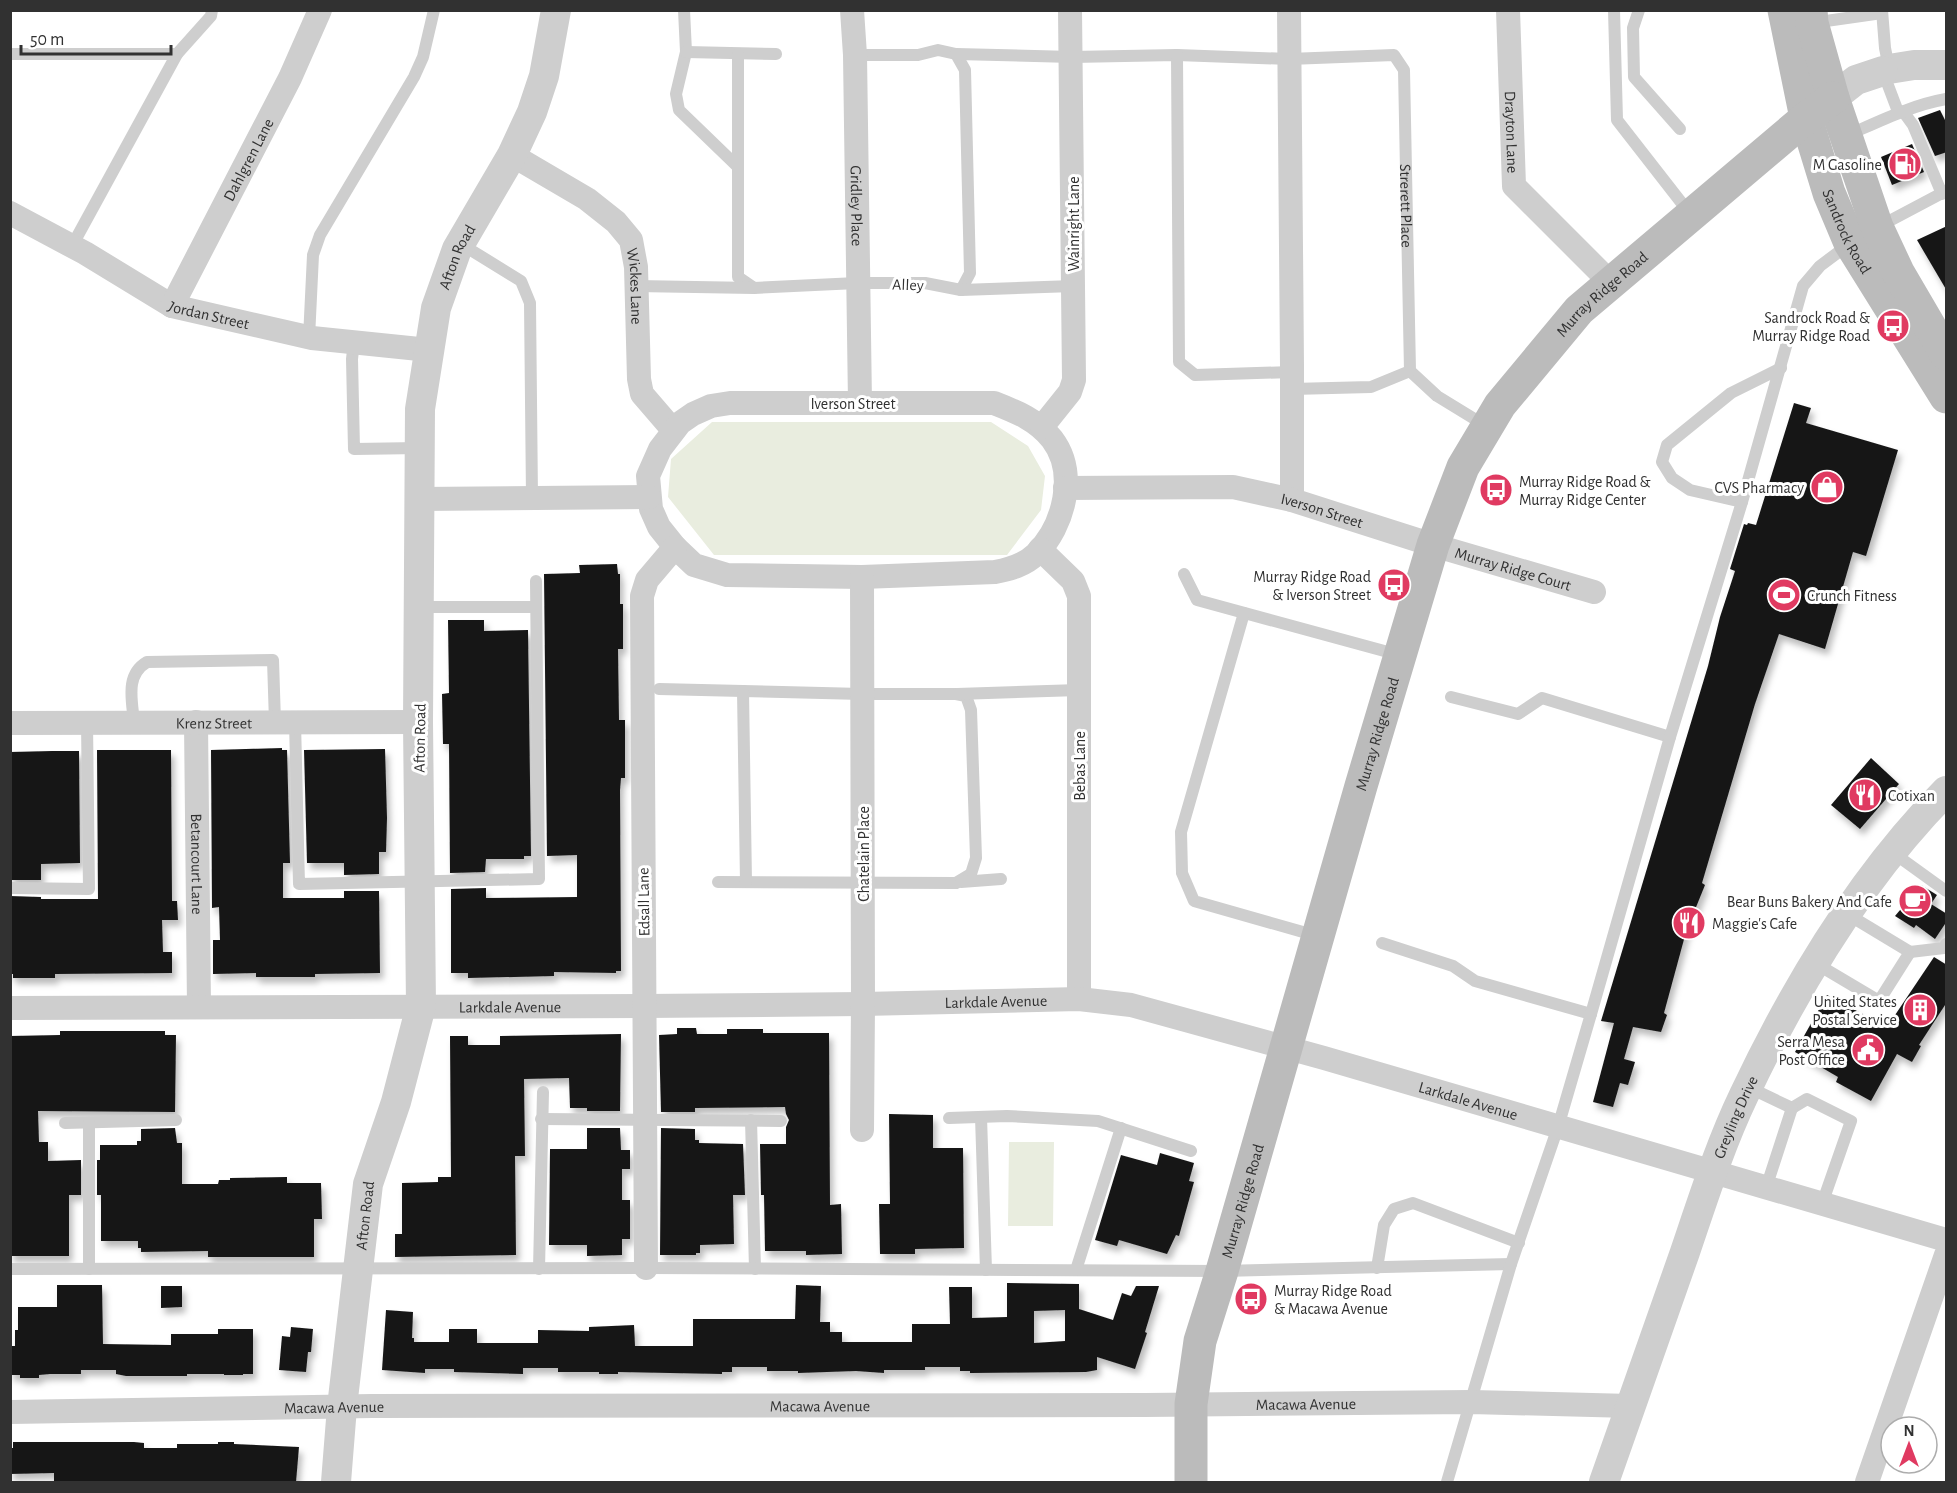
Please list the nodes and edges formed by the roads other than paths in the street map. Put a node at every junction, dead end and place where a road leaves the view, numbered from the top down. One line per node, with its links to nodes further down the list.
1 (212, 10): 16 (lane)
2 (320, 10): 46 (street, Dahlgren Lane)
3 (434, 10): 47 (lane)
4 (556, 10): 32 (street, Afton Road)
5 (684, 10): 14 (lane)
6 (852, 10): 21 (street, Gridley Place)
7 (1070, 10): 22 (street, Wainright Lane)
8 (1289, 10): 23 (street)
9 (1508, 10): 41 (street, Drayton Lane)
10 (1614, 10): 36 (lane)
11 (1639, 10): 30 (lane)
12 (1882, 12): 13 (lane); 25 (lane)
13 (1802, 15): 26 (main road, Sandrock Road); 29 (main road, Sandrock Road)
14 (686, 51): 17 (lane); 33 (lane)
15 (10, 54): 16 (lane)
16 (177, 54): 39 (lane)
17 (738, 54): 18 (lane); 33 (lane)
18 (776, 54)
19 (956, 54): 21 (lane); 22 (lane); 45 (lane)
20 (1177, 55): 22 (lane); 23 (lane); 53 (lane)
21 (855, 56): 40 (street, Gridley Place)
22 (1072, 57): 43 (street, Wainright Lane)
23 (1289, 59): 52 (lane, Strerett Place); 53 (street)
24 (1947, 65): 25 (street)
25 (1886, 70): 26 (street); 28 (lane)
26 (1833, 98): 29 (main road, Murray Ridge Road); 31 (main road, Sandrock Road)
27 (1947, 99): 28 (lane)
28 (1902, 112): 31 (lane); 34 (lane)
29 (1806, 118): 36 (main road, Murray Ridge Road); 37 (main road, Sandrock Road)
30 (1680, 129)
31 (1847, 135): 37 (main road, Sandrock Road)
32 (512, 155): 38 (street, Afton Road); 42 (street, Wickes Lane)
33 (738, 167): 44 (lane)
34 (1944, 192): 37 (lane)
35 (10, 213): 39 (street, Jordan Street)
36 (1692, 216): 41 (main road, Murray Ridge Road)
37 (1864, 235): 50 (main road, Sandrock Road); 51 (lane); 54 (main road, Sandrock Road)
38 (460, 243): 49 (street, Afton Road); 63 (lane)
39 (72, 246): 46 (street, Jordan Street)
40 (857, 283): 44 (lane, Alley); 45 (lane, Alley); 55 (street, Gridley Place)
41 (1611, 283): 56 (main road, Murray Ridge Road)
42 (636, 286): 44 (lane, Alley); 58 (street, Wickes Lane)
43 (1073, 286): 45 (lane, Alley); 57 (street, Wainright Lane)
44 (754, 288)
45 (961, 290)
46 (172, 306): 47 (street, Jordan Street)
47 (309, 338): 48 (street, Jordan Street)
48 (354, 342): 49 (street, Jordan Street); 59 (lane)
49 (429, 350): 59 (street, Afton Road)
50 (1947, 354)
51 (1781, 368): 65 (lane); 65 (lane)
52 (1410, 371): 53 (lane); 56 (lane)
53 (1292, 381): 64 (street)
54 (1947, 397)
55 (860, 403): 57 (street, Iverson Street); 58 (street, Iverson Street)
56 (1487, 426): 66 (main road, Murray Ridge Road)
57 (1042, 428): 60 (street, Iverson Street)
58 (673, 430): 61 (street, Iverson Street)
59 (419, 448): 62 (street, Afton Road)
60 (1065, 488): 64 (street, Iverson Street); 68 (street, Iverson Street)
61 (649, 497): 63 (street); 67 (street, Iverson Street)
62 (419, 498): 63 (street); 73 (street, Afton Road)
63 (532, 498)
64 (1292, 500): 66 (street, Iverson Street)
65 (1742, 502): 89 (lane)
66 (1432, 545): 72 (street, Murray Ridge Court); 76 (main road, Murray Ridge Road)
67 (675, 547): 70 (street, Iverson Street); 109 (street, Edsall Lane)
68 (1040, 549): 70 (street, Iverson Street); 78 (street, Bebas Lane)
69 (1184, 573): 75 (lane)
70 (862, 577): 80 (street, Chatelain Place)
71 (536, 581): 74 (lane)
72 (1594, 592)
73 (419, 607): 74 (lane); 87 (street, Afton Road)
74 (536, 607): 93 (lane)
75 (1245, 613): 76 (lane); 101 (lane)
76 (1400, 655): 101 (main road, Murray Ridge Road)
77 (659, 689): 79 (lane)
78 (1079, 690): 81 (lane); 106 (street, Bebas Lane)
79 (743, 691): 80 (lane); 95 (lane)
80 (862, 694): 81 (lane); 96 (street, Chatelain Place)
81 (956, 694): 97 (lane)
82 (1451, 697): 89 (lane)
83 (87, 722): 84 (street, Krenz Street); 88 (street, Krenz Street); 98 (lane)
84 (134, 722): 85 (street, Krenz Street); 86 (lane)
85 (196, 722): 86 (street, Krenz Street); 110 (street, Betancourt Lane)
86 (285, 722): 87 (street, Krenz Street); 93 (lane)
87 (418, 722): 93 (street, Afton Road)
88 (10, 723)
89 (1670, 737): 112 (lane)
90 (1947, 791): 91 (street, Greyling Drive)
91 (1892, 852): 99 (lane); 100 (street, Greyling Drive)
92 (1001, 879): 97 (lane)
93 (419, 881): 108 (street, Afton Road)
94 (718, 882): 95 (lane)
95 (746, 882): 96 (lane)
96 (863, 882): 97 (lane); 107 (street, Chatelain Place)
97 (956, 883)
98 (10, 888)
99 (1947, 891)
100 (1847, 914): 104 (lane); 105 (street, Greyling Drive)
101 (1319, 937): 113 (main road, Murray Ridge Road)
102 (1382, 943): 112 (lane)
103 (1947, 944): 104 (lane)
104 (1910, 952): 105 (lane)
105 (1814, 962): 114 (street, Greyling Drive)
106 (1079, 999): 107 (street, Larkdale Avenue); 113 (street, Larkdale Avenue)
107 (863, 1004): 109 (street, Larkdale Avenue); 128 (street, Chatelain Place)
108 (421, 1006): 109 (street, Larkdale Avenue); 110 (street, Larkdale Avenue); 141 (street, Afton Road)
109 (645, 1006): 121 (street, Edsall Lane)
110 (199, 1007): 111 (street, Larkdale Avenue)
111 (10, 1008)
112 (1591, 1014): 126 (lane)
113 (1285, 1048): 126 (street, Larkdale Avenue); 146 (main road, Murray Ridge Road)
114 (1748, 1087): 116 (lane); 130 (street, Greyling Drive)
115 (543, 1092): 119 (lane)
116 (1792, 1108): 131 (lane); 132 (lane)
117 (981, 1117): 118 (lane); 127 (lane); 144 (lane)
118 (949, 1118)
119 (541, 1119): 121 (lane); 142 (lane)
120 (176, 1120): 125 (lane)
121 (645, 1120): 122 (lane); 137 (street, Edsall Lane)
122 (751, 1120): 123 (lane); 143 (lane)
123 (781, 1121)
124 (65, 1123): 125 (lane)
125 (89, 1123): 140 (lane)
126 (1558, 1127): 130 (street, Larkdale Avenue); 134 (lane)
127 (1121, 1128): 129 (lane); 145 (lane)
128 (862, 1130)
129 (1191, 1151)
130 (1713, 1172): 131 (street, Larkdale Avenue); 149 (street, Greyling Drive)
131 (1766, 1188): 132 (street, Larkdale Avenue)
132 (1822, 1204): 133 (street, Larkdale Avenue)
133 (1947, 1240)
134 (1520, 1243): 136 (lane); 138 (lane)
135 (1947, 1255): 156 (street)
136 (1511, 1264): 138 (lane); 147 (lane)
137 (646, 1268): 142 (lane); 143 (lane)
138 (1377, 1268): 146 (lane)
139 (10, 1269): 140 (lane)
140 (89, 1269): 141 (lane)
141 (359, 1269): 142 (lane); 150 (street, Afton Road)
142 (539, 1269)
143 (755, 1269): 144 (lane)
144 (986, 1270): 145 (lane)
145 (1076, 1270): 146 (lane)
146 (1222, 1271): 148 (main road, Murray Ridge Road)
147 (1471, 1402): 148 (street, Macawa Avenue); 149 (street, Macawa Avenue); 154 (lane)
148 (1191, 1404): 150 (street, Macawa Avenue); 153 (main road, Murray Ridge Road)
149 (1631, 1406): 155 (street, Greyling Drive)
150 (342, 1407): 151 (street, Macawa Avenue); 152 (street, Afton Road)
151 (10, 1412)
152 (336, 1482)
153 (1191, 1482)
154 (1447, 1482)
155 (1604, 1482)
156 (1867, 1482)

